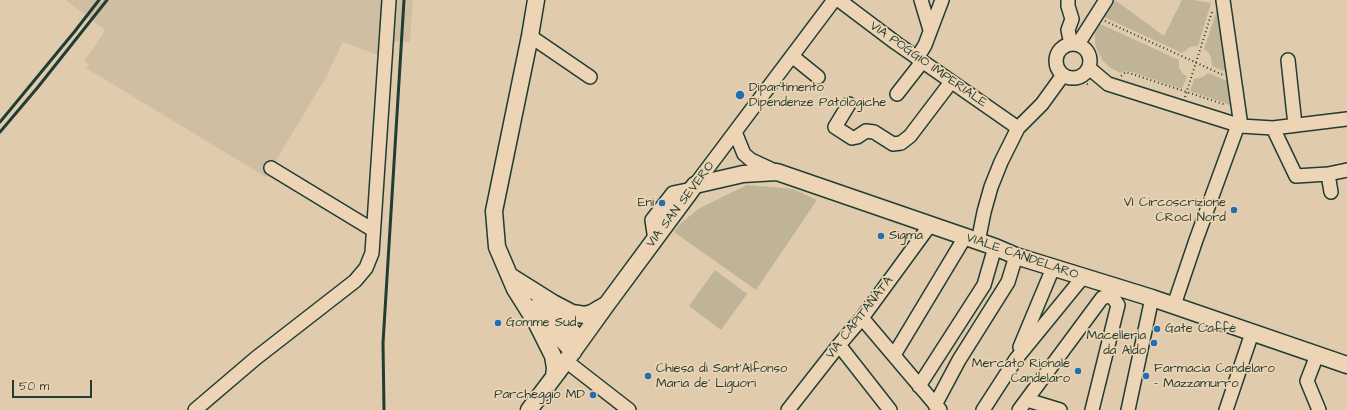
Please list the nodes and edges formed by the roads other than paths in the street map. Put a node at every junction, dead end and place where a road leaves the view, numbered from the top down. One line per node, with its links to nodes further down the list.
1 (389, 0): 36 (street)
2 (536, 0): 11 (main road)
3 (834, 0): 13 (street, VIA SAN SEVERO)
4 (839, 0): 14 (street, VIA POGGIO IMPERIALE)
5 (921, 0): 10 (street)
6 (942, 0): 10 (street)
7 (1068, 0): 12 (street)
8 (1106, 0): 12 (street)
9 (1218, 4): 25 (street)
10 (930, 30): 14 (street)
11 (530, 36): 18 (street); 42 (main road)
12 (1074, 44): 16 (street); 17 (street)
13 (792, 56): 19 (street); 28 (street, VIA SAN SEVERO)
14 (919, 60): 20 (street, VIA POGGIO IMPERIALE); 21 (street)
15 (1288, 60): 24 (street)
16 (1089, 68): 17 (street); 25 (street)
17 (1063, 75): 26 (street)
18 (590, 77)
19 (818, 78)
20 (951, 82): 22 (street); 26 (street, VIA POGGIO IMPERIALE)
21 (898, 94)
22 (850, 104)
23 (1347, 119): 24 (street)
24 (1295, 125): 27 (street)
25 (1240, 126): 27 (street); 46 (street)
26 (1018, 128): 37 (street)
27 (1274, 128): 32 (street)
28 (735, 132): 31 (street); 33 (street, VIA SAN SEVERO)
29 (271, 168): 36 (street)
30 (1347, 170): 32 (street)
31 (777, 172): 33 (main road, VIALE CANDELARO); 35 (main road, VIALE CANDELARO)
32 (1328, 174): 34 (street)
33 (694, 187): 45 (main road, VIA SAN SEVERO)
34 (1331, 192)
35 (930, 225): 37 (main road, VIALE CANDELARO); 47 (street, VIA CAPITANATA)
36 (373, 230): 59 (street)
37 (972, 240): 38 (main road, VIALE CANDELARO); 51 (street)
38 (995, 247): 39 (main road, VIALE CANDELARO); 56 (street)
39 (1016, 256): 40 (main road, VIALE CANDELARO); 58 (street)
40 (1053, 268): 41 (main road, VIALE CANDELARO); 53 (street)
41 (1083, 277): 43 (main road, VIALE CANDELARO); 53 (street)
42 (512, 282): 45 (main road); 50 (main road); 55 (main road)
43 (1114, 291): 44 (main road, VIALE CANDELARO); 57 (street); 66 (street)
44 (1152, 298): 46 (main road, VIALE CANDELARO); 67 (street)
45 (607, 304): 50 (main road, VIA SAN SEVERO)
46 (1174, 305): 48 (main road, VIALE CANDELARO)
47 (862, 318): 49 (street, VIA CAPITANATA); 51 (street)
48 (1252, 333): 52 (main road, VIALE CANDELARO); 68 (street)
49 (839, 345): 62 (street, VIA CAPITANATA); 63 (street)
50 (574, 351): 55 (main road, VIA SAN SEVERO); 61 (street)
51 (894, 355): 56 (street)
52 (1317, 355): 54 (main road, VIALE CANDELARO); 69 (street)
53 (1016, 359): 64 (street)
54 (1347, 366)
55 (554, 377): 60 (main road, VIA SAN SEVERO)
56 (919, 386): 58 (street)
57 (1023, 405): 65 (street)
58 (938, 408)
59 (194, 410)
60 (528, 410)
61 (629, 410)
62 (788, 410)
63 (890, 410)
64 (983, 410)
65 (1060, 410)
66 (1092, 410)
67 (1128, 410)
68 (1226, 410)
69 (1319, 410)

